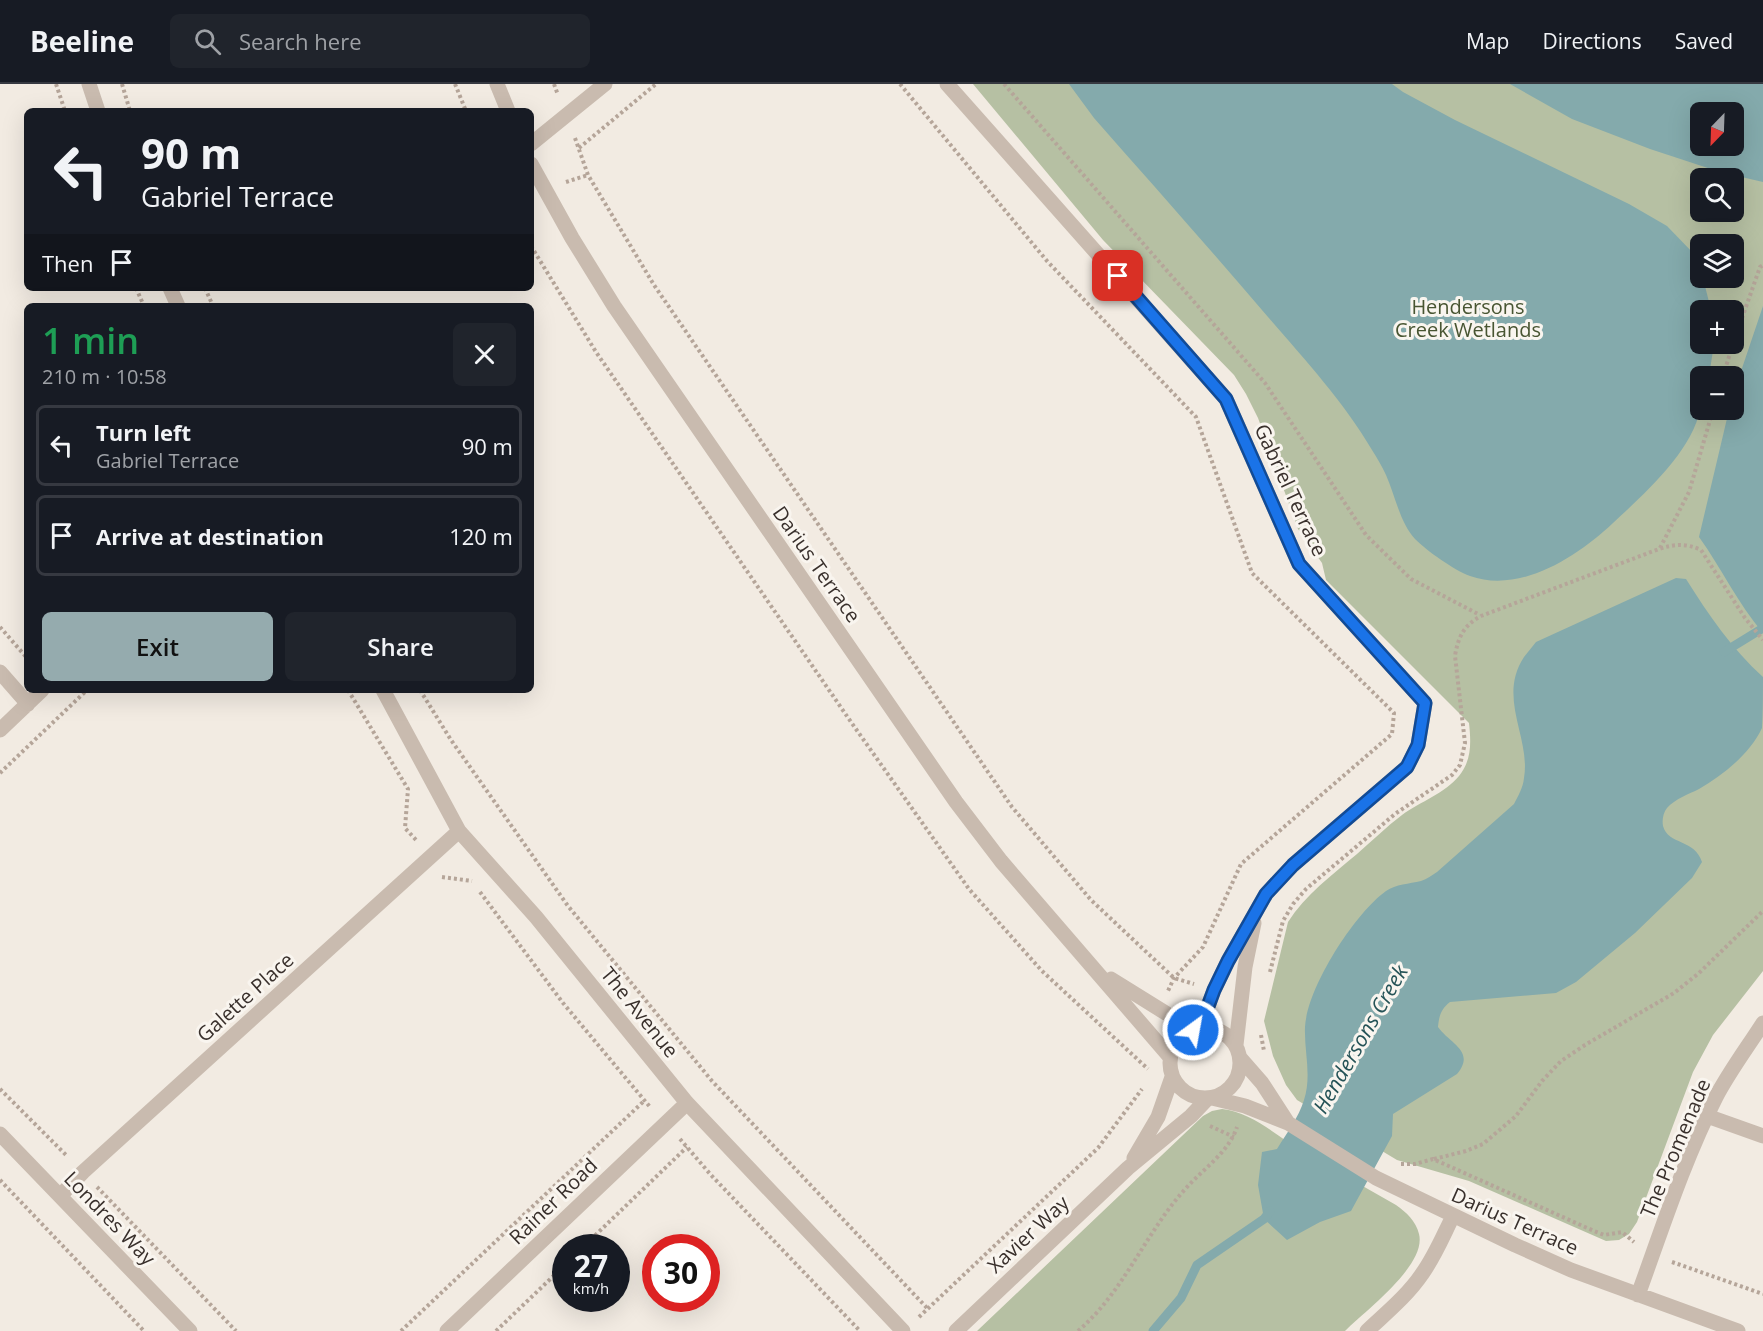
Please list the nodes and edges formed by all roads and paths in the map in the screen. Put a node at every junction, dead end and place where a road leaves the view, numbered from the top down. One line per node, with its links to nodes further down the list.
1 (56, 84): 12 (path)
2 (89, 84): 13 (street)
3 (122, 84): 14 (path)
4 (455, 84): 15 (path)
5 (497, 84): 16 (street)
6 (605, 84): 17 (street)
7 (656, 84): 19 (path)
8 (900, 84): 44 (path)
9 (947, 84): 41 (street, Gabriel Terrace)
10 (1004, 84): 26 (path)
11 (556, 85): 17 (path)
12 (64, 108)
13 (97, 108)
14 (129, 108)
15 (465, 108)
16 (507, 108)
17 (566, 115): 18 (street); 19 (path)
18 (534, 142)
19 (579, 148): 44 (path)
20 (534, 169): 43 (street, Darius Terrace)
21 (534, 251): 52 (path)
22 (1763, 265): 23 (path)
23 (1744, 313)
24 (1710, 420): 25 (path)
25 (1659, 549): 26 (path); 28 (path)
26 (1481, 616): 45 (path)
27 (0, 627): 29 (path)
28 (1763, 640)
29 (24, 655)
30 (0, 672): 36 (street)
31 (39, 693): 36 (street)
32 (84, 693): 38 (path)
33 (350, 693): 40 (path)
34 (385, 693): 39 (street, The Avenue)
35 (422, 693): 82 (path)
36 (28, 704): 37 (street)
37 (0, 730)
38 (0, 773)
39 (459, 831): 40 (street, Galette Place); 62 (street, The Avenue)
40 (432, 857): 61 (path); 73 (street, Galette Place)
41 (1257, 908): 46 (street, Gabriel Terrace); 53 (street, Gabriel Terrace)
42 (1763, 911): 70 (path)
43 (1096, 969): 47 (street, Darius Terrace); 49 (street, Darius Terrace)
44 (1174, 978): 46 (path); 47 (path)
45 (1268, 979)
46 (1214, 990): 50 (street, Gabriel Terrace)
47 (1160, 1011): 50 (street, Darius Terrace)
48 (1763, 1023): 64 (street, The Promenade)
49 (1146, 1029): 52 (path); 54 (street, Darius Terrace)
50 (1196, 1029): 53 (street); 54 (street)
51 (1260, 1032): 57 (path)
52 (1127, 1050): 55 (path)
53 (1238, 1052): 57 (street, Darius Terrace); 60 (street)
54 (1170, 1057): 56 (street)
55 (1153, 1074)
56 (1172, 1077): 60 (street); 72 (street, Xavier Way)
57 (1262, 1083): 66 (street, Darius Terrace)
58 (1146, 1084): 82 (path)
59 (0, 1089): 73 (path)
60 (1209, 1099): 63 (street, Darius Terrace); 72 (street, Xavier Way)
61 (644, 1101): 65 (path); 87 (path)
62 (687, 1102): 65 (street, Rainer Road); 83 (street, The Avenue)
63 (1245, 1106): 66 (street, Darius Terrace); 92 (path)
64 (1707, 1116): 68 (street); 78 (street, The Promenade)
65 (665, 1123): 69 (path); 88 (street, Rainer Road)
66 (1288, 1123): 76 (street, Darius Terrace)
67 (0, 1134): 75 (street, Londres Way)
68 (1763, 1136)
69 (687, 1147): 77 (path); 90 (path)
70 (1433, 1159): 71 (path); 78 (path)
71 (1393, 1161)
72 (1128, 1168): 91 (street, Xavier Way)
73 (83, 1172): 75 (street, Galette Place); 86 (path)
74 (0, 1180): 84 (path)
75 (60, 1196): 85 (street, Londres Way)
76 (1453, 1216): 81 (street, Darius Terrace); 93 (street)
77 (597, 1234)
78 (1653, 1255): 80 (path); 81 (street, The Promenade)
79 (552, 1277): 89 (path)
80 (1763, 1294)
81 (1638, 1295): 94 (street, Darius Terrace)
82 (928, 1309): 83 (path)
83 (908, 1327)
84 (144, 1331)
85 (190, 1331)
86 (236, 1331)
87 (401, 1331)
88 (447, 1331)
89 (496, 1331)
90 (860, 1331)
91 (956, 1331)
92 (1078, 1331)
93 (1367, 1331)
94 (1738, 1331)

